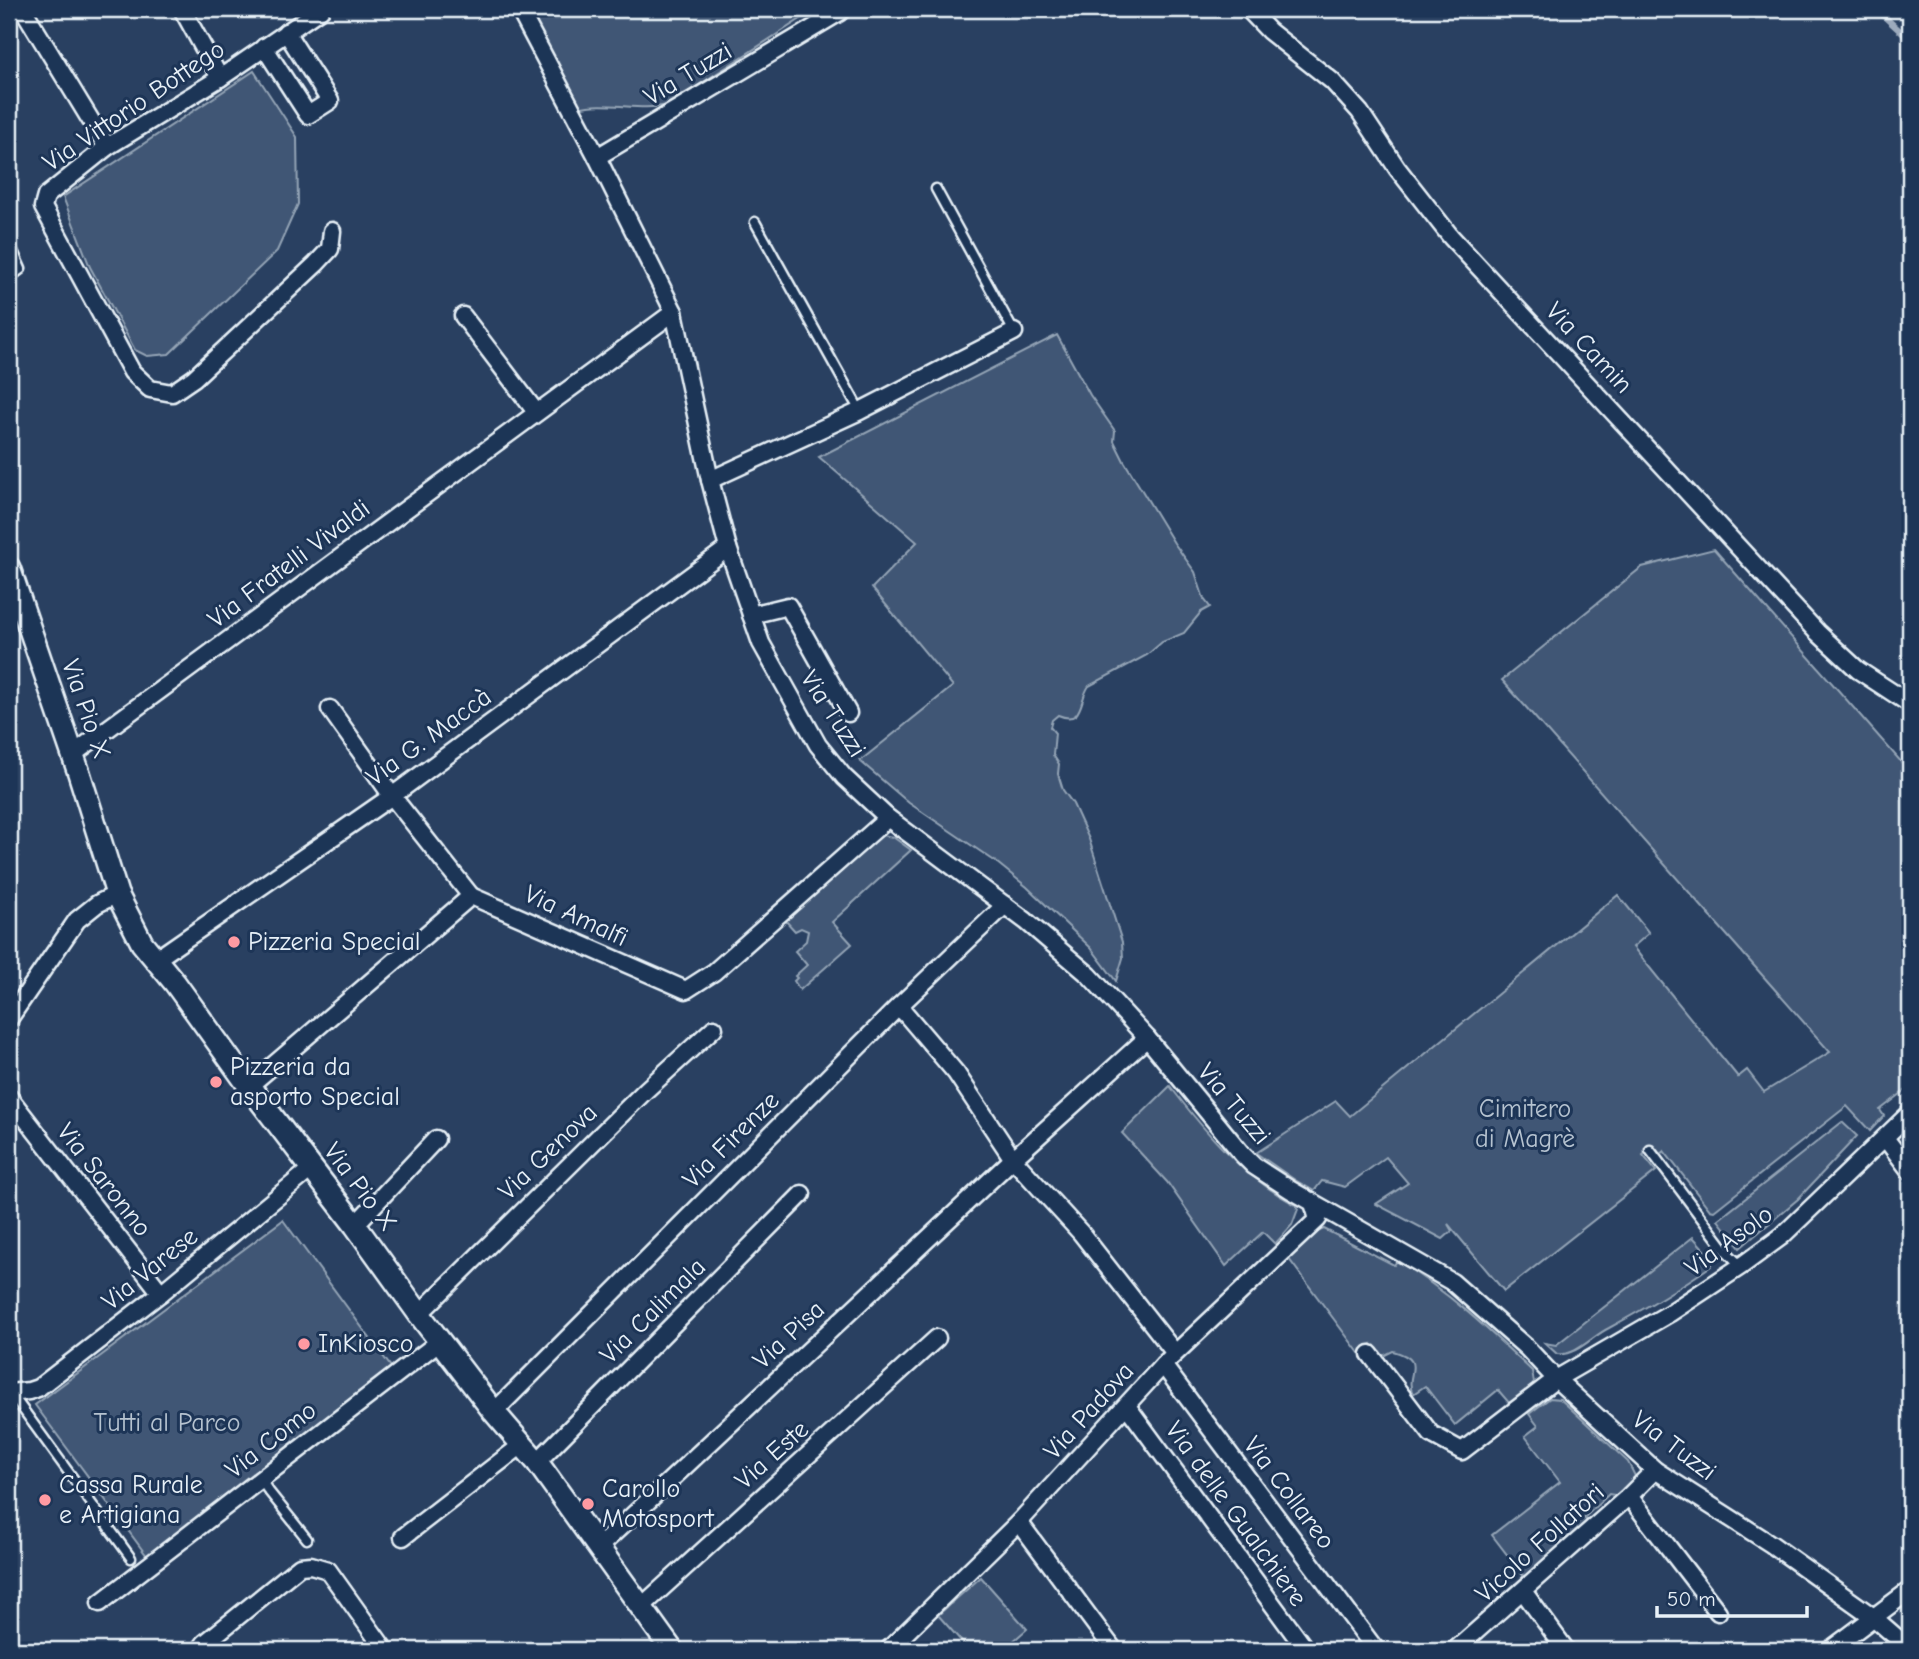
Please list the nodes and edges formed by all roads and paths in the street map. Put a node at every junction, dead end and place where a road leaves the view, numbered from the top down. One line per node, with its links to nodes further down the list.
1 (23, 9): 10 (street)
2 (182, 9): 9 (street)
3 (321, 9): 7 (street, Via Vittorio Bottego)
4 (519, 9): 11 (street, Via Tuzzi)
5 (1248, 9): 26 (street, Via Camin)
6 (840, 12): 11 (street, Via Tuzzi)
7 (286, 32): 8 (street, Via Vittorio Bottego); 8 (street, Via Vittorio Bottego)
8 (264, 47): 9 (street, Via Vittorio Bottego)
9 (220, 78): 10 (street, Via Vittorio Bottego)
10 (107, 147): 14 (street, Via Vittorio Bottego)
11 (597, 157): 17 (street, Via Tuzzi)
12 (936, 189): 19 (lane)
13 (755, 222): 20 (lane)
14 (332, 231)
15 (9, 243): 16 (lane)
16 (9, 278)
17 (674, 312): 21 (street, Via Fratelli Vivaldi); 22 (street, Via Tuzzi)
18 (463, 316): 21 (street)
19 (1014, 332): 20 (street)
20 (860, 411): 22 (street)
21 (536, 412): 29 (street, Via Fratelli Vivaldi)
22 (710, 480): 23 (street, Via Tuzzi)
23 (728, 548): 25 (street, Via Tuzzi); 30 (street, Via G. Maccà)
24 (9, 568): 29 (street, Via Pio X)
25 (751, 615): 28 (street); 31 (street, Via Tuzzi)
26 (1910, 704)
27 (330, 709): 30 (street)
28 (848, 713)
29 (72, 755): 32 (street, Via Pio X)
30 (392, 796): 33 (street); 35 (street, Via G. Maccà)
31 (888, 818): 33 (street, Via Amalfi); 34 (street, Via Tuzzi)
32 (117, 894): 35 (street, Via Pio X); 37 (street)
33 (471, 896): 40 (street)
34 (1005, 905): 36 (street, Via Firenze); 39 (street, Via Tuzzi)
35 (155, 960): 40 (street, Via Pio X)
36 (899, 1006): 46 (street); 62 (street, Via Firenze)
37 (9, 1019)
38 (714, 1028): 54 (street, Via Genova)
39 (1147, 1038): 46 (street, Via Pisa); 50 (street, Via Tuzzi)
40 (249, 1086): 47 (street, Via Pio X)
41 (9, 1097): 53 (street, Via Saronno)
42 (1910, 1114): 44 (street, Via Asolo)
43 (436, 1139): 51 (street)
44 (1886, 1139): 48 (street); 52 (street, Via Asolo)
45 (1650, 1150): 52 (lane)
46 (1013, 1159): 58 (street); 71 (street, Via Pisa)
47 (311, 1169): 51 (street, Via Pio X); 53 (street, Via Varese)
48 (1910, 1171)
49 (802, 1194): 64 (street, Via Calimala)
50 (1313, 1203): 58 (street, Via Padova); 59 (street, Via Tuzzi)
51 (355, 1225): 54 (street, Via Pio X)
52 (1741, 1266): 59 (street, Via Asolo)
53 (161, 1293): 60 (street, Via Varese)
54 (419, 1314): 56 (street, Via Pio X)
55 (937, 1338): 76 (street, Via Este)
56 (440, 1341): 62 (street, Via Pio X); 66 (street, Via Como)
57 (1370, 1354): 59 (street, Via Asolo)
58 (1169, 1359): 61 (street, Via Padova); 86 (street, Via Collareo)
59 (1556, 1379): 65 (street, Via Tuzzi)
60 (10, 1393): 72 (lane)
61 (1127, 1406): 68 (street, Via Padova); 85 (street, Via delle Gualchiere)
62 (494, 1412): 63 (street, Via Pio X)
63 (523, 1444): 64 (street, Via Pio X); 69 (street)
64 (537, 1462): 71 (street, Via Pio X)
65 (1655, 1470): 67 (street, Vicolo Follatori); 78 (street, Via Tuzzi)
66 (264, 1477): 70 (lane); 75 (street, Via Como)
67 (1629, 1496): 74 (street, Vicolo Follatori); 77 (street)
68 (1019, 1522): 83 (street, Via Padova); 84 (street)
69 (403, 1537)
70 (307, 1539)
71 (599, 1547): 76 (street, Via Pio X)
72 (131, 1558)
73 (1910, 1590): 78 (street)
74 (1523, 1591): 87 (street, Vicolo Follatori); 88 (street)
75 (100, 1603)
76 (640, 1608): 82 (street, Via Pio X)
77 (1718, 1612)
78 (1872, 1616): 79 (street, Via Tuzzi); 89 (street)
79 (1910, 1649)
80 (200, 1650): 81 (street)
81 (384, 1650)
82 (671, 1650)
83 (888, 1650)
84 (1114, 1650)
85 (1306, 1650)
86 (1376, 1650)
87 (1455, 1650)
88 (1566, 1650)
89 (1830, 1650)

